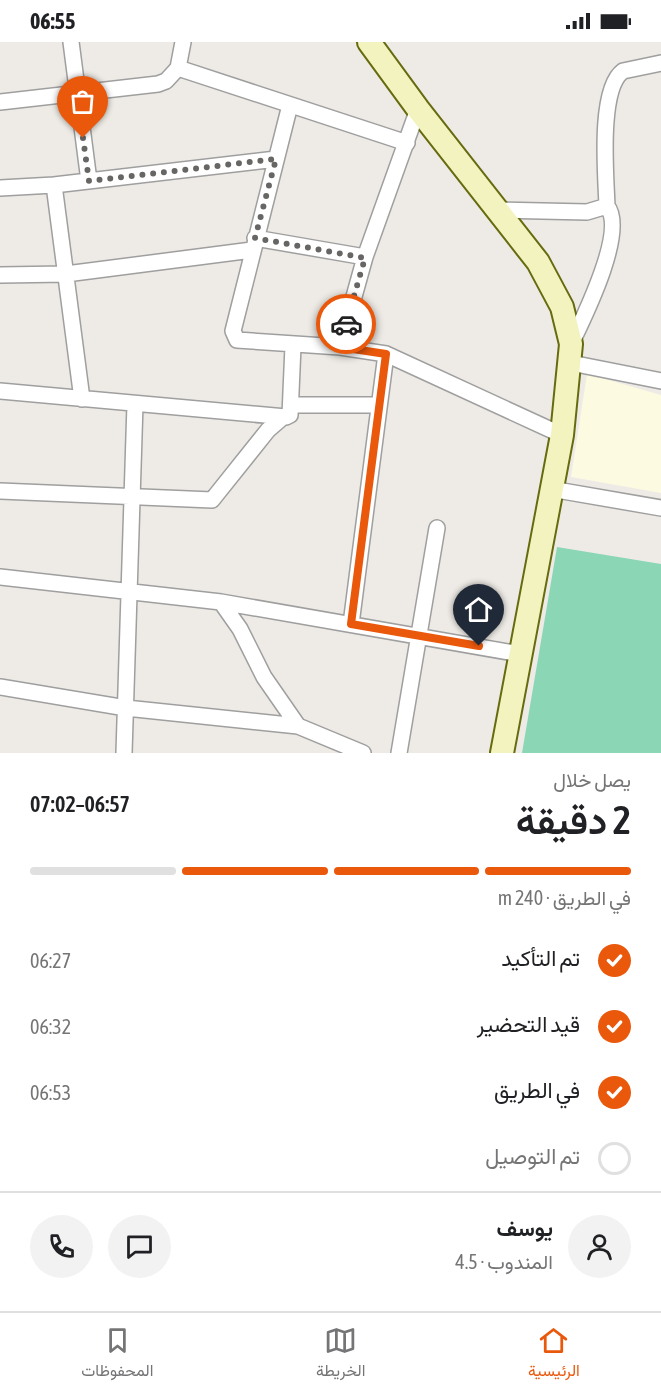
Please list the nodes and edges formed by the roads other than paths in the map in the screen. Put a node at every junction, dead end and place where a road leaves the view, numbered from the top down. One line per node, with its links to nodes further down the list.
1 (71, 42): 6 (street)
2 (183, 42): 5 (street)
3 (369, 42): 9 (street)
4 (661, 63): 15 (street)
5 (178, 68): 6 (street); 8 (street)
6 (78, 94): 7 (street); 12 (street)
7 (0, 102)
8 (290, 105): 10 (street); 11 (street)
9 (417, 109): 10 (street); 16 (street)
10 (406, 143): 18 (street)
11 (276, 159): 12 (street); 17 (street)
12 (89, 181): 13 (street)
13 (54, 185): 14 (street); 19 (street)
14 (0, 188)
15 (608, 206): 16 (street); 23 (street)
16 (499, 210): 23 (street)
17 (254, 244): 18 (street); 19 (street); 21 (street)
18 (365, 258): 22 (street)
19 (66, 274): 20 (street); 27 (street)
20 (0, 276)
21 (293, 346): 22 (street); 30 (street)
22 (340, 347): 24 (street)
23 (571, 353): 25 (street); 31 (street)
24 (386, 354): 29 (street); 31 (street)
25 (661, 381)
26 (0, 391): 27 (street)
27 (82, 399): 28 (street)
28 (135, 404): 30 (street); 34 (street)
29 (379, 405): 30 (street); 40 (street)
30 (288, 411): 34 (street)
31 (562, 435): 32 (street)
32 (551, 489): 35 (street); 42 (street)
33 (0, 491): 34 (street)
34 (134, 498): 38 (street)
35 (661, 508)
36 (437, 528): 41 (street)
37 (0, 577): 38 (street)
38 (129, 590): 39 (street); 44 (street)
39 (221, 602): 40 (street); 45 (street)
40 (351, 624): 41 (street)
41 (417, 634): 42 (street); 48 (street)
42 (520, 654): 49 (street)
43 (0, 687): 44 (street)
44 (126, 708): 45 (street); 46 (street)
45 (298, 726): 47 (street)
46 (124, 753)
47 (363, 753)
48 (399, 753)
49 (502, 753)

